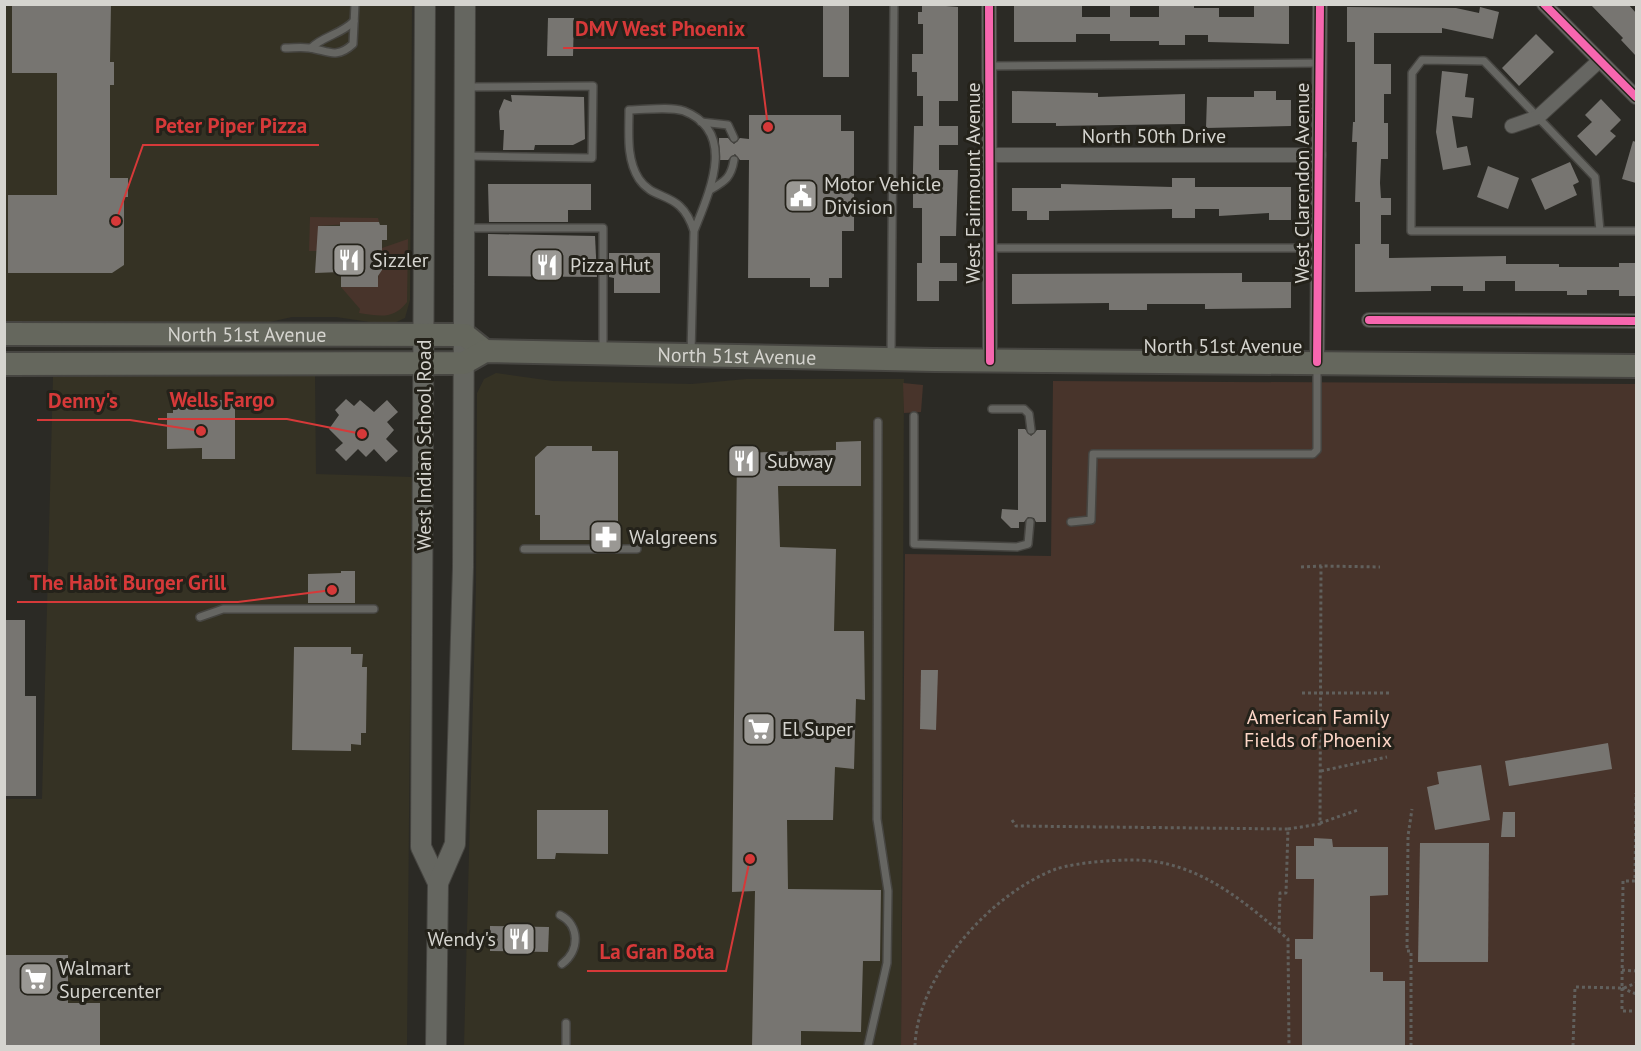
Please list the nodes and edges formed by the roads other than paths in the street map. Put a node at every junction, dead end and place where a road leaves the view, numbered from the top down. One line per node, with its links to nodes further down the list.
1 (355, 4): 8 (lane)
2 (425, 4): 35 (main road, West Indian School Road)
3 (465, 4): 14 (main road, West Indian School Road)
4 (894, 4): 39 (lane)
5 (989, 4): 13 (street, West Fairmount Avenue)
6 (1320, 4): 12 (street, West Clarendon Avenue)
7 (1544, 4): 11 (street)
8 (354, 21): 10 (lane); 10 (lane)
9 (285, 48): 10 (lane)
10 (311, 48)
11 (1599, 61): 15 (street); 16 (street)
12 (1319, 63): 13 (lane); 21 (street, West Clarendon Avenue)
13 (989, 66): 20 (street, West Fairmount Avenue)
14 (465, 87): 22 (main road, West Indian School Road); 22 (lane)
15 (1636, 97)
16 (1538, 117): 18 (street); 27 (lane); 27 (lane)
17 (701, 122): 19 (lane); 24 (lane); 26 (lane)
18 (1512, 126)
19 (734, 138)
20 (990, 155): 21 (street, North 50th Drive); 29 (street, West Fairmount Avenue)
21 (1319, 155): 30 (street, West Clarendon Avenue)
22 (465, 156): 25 (main road, West Indian School Road)
23 (734, 160): 24 (lane)
24 (710, 190): 26 (lane)
25 (465, 228): 34 (main road, West Indian School Road); 37 (lane)
26 (694, 231): 38 (lane)
27 (1600, 231): 28 (lane)
28 (1636, 231)
29 (990, 248): 30 (lane); 40 (street, West Fairmount Avenue)
30 (1319, 248): 41 (street, West Clarendon Avenue)
31 (1369, 320): 32 (street)
32 (1636, 321)
33 (4, 334): 35 (main road, North 51st Avenue)
34 (465, 335): 35 (main road, North 51st Avenue); 36 (main road); 43 (main road, West Indian School Road)
35 (424, 336): 42 (main road, West Indian School Road)
36 (485, 351): 37 (main road, North 51st Avenue); 43 (main road, North 51st Avenue)
37 (603, 352): 38 (main road, North 51st Avenue)
38 (691, 353): 39 (main road, North 51st Avenue)
39 (891, 358): 40 (main road, North 51st Avenue)
40 (990, 361): 41 (main road, North 51st Avenue)
41 (1317, 362): 45 (main road, North 51st Avenue); 51 (lane)
42 (424, 363): 43 (main road, North 51st Avenue); 44 (main road, North 51st Avenue); 56 (main road, West Indian School Road)
43 (464, 363): 56 (main road, West Indian School Road)
44 (4, 364)
45 (1636, 366)
46 (992, 409): 49 (lane)
47 (914, 416): 50 (lane)
48 (878, 422): 62 (lane)
49 (1031, 430)
50 (1030, 522)
51 (1071, 522)
52 (525, 549): 53 (lane)
53 (638, 549)
54 (374, 609): 55 (lane)
55 (200, 617)
56 (438, 883): 60 (main road, West Indian School Road)
57 (560, 915): 58 (lane)
58 (562, 964)
59 (566, 1023): 61 (lane)
60 (436, 1047)
61 (566, 1047)
62 (868, 1047)

